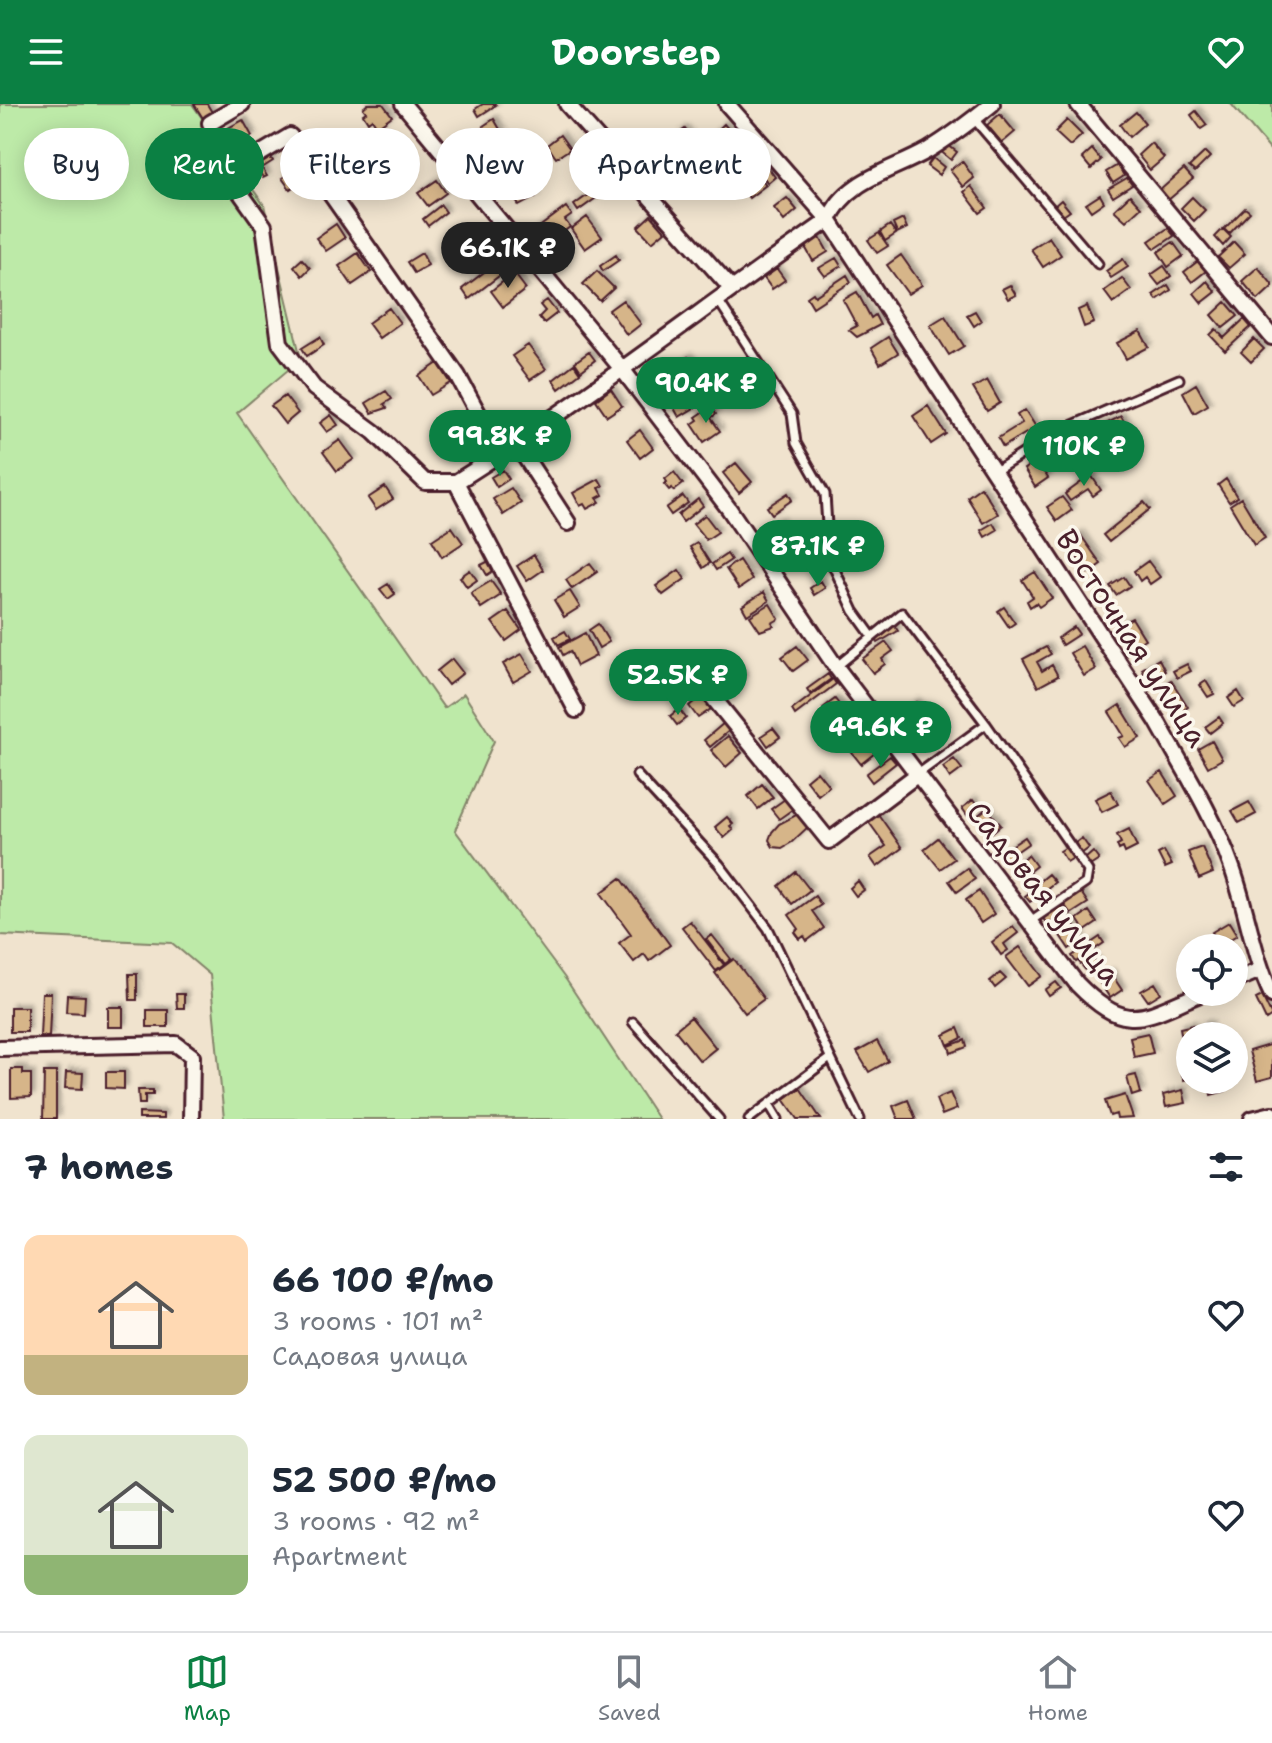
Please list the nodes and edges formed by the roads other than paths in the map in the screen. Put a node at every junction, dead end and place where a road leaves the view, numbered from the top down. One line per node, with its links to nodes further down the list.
1 (242, 104): 8 (street)
2 (403, 104): 16 (street, Садовая улица)
3 (567, 104): 13 (street)
4 (727, 104): 11 (street, Восточная улица)
5 (992, 104): 7 (street)
6 (1078, 104): 15 (street)
7 (974, 119): 11 (street); 12 (lane)
8 (210, 123)
9 (264, 152): 19 (street)
10 (246, 200): 21 (street)
11 (829, 220): 13 (street); 20 (street, Восточная улица)
12 (1098, 264)
13 (731, 288): 14 (street)
14 (717, 298): 16 (street); 23 (lane)
15 (1272, 337)
16 (622, 369): 18 (street); 24 (street, Садовая улица)
17 (1179, 379): 20 (lane)
18 (516, 443): 19 (street); 22 (street)
19 (500, 454): 21 (street)
20 (994, 472): 31 (street, Восточная улица)
21 (456, 482): 26 (street)
22 (568, 523)
23 (872, 636): 24 (lane); 27 (lane)
24 (836, 667): 28 (street, Садовая улица)
25 (702, 684): 28 (street)
26 (576, 710)
27 (986, 724): 28 (lane); 30 (lane)
28 (918, 774): 30 (street, Садовая улица)
29 (637, 775): 37 (lane)
30 (1029, 922): 34 (street, Садовая улица)
31 (1260, 970): 32 (street); 33 (street, Восточная улица)
32 (1248, 975)
33 (1272, 995)
34 (1176, 1003)
35 (633, 1022): 41 (lane)
36 (0, 1048): 40 (street)
37 (830, 1058): 38 (lane); 44 (lane)
38 (769, 1104): 42 (lane); 43 (lane)
39 (1272, 1114): 45 (street)
40 (191, 1119)
41 (719, 1119)
42 (749, 1119)
43 (778, 1119)
44 (860, 1119)
45 (1252, 1119)

